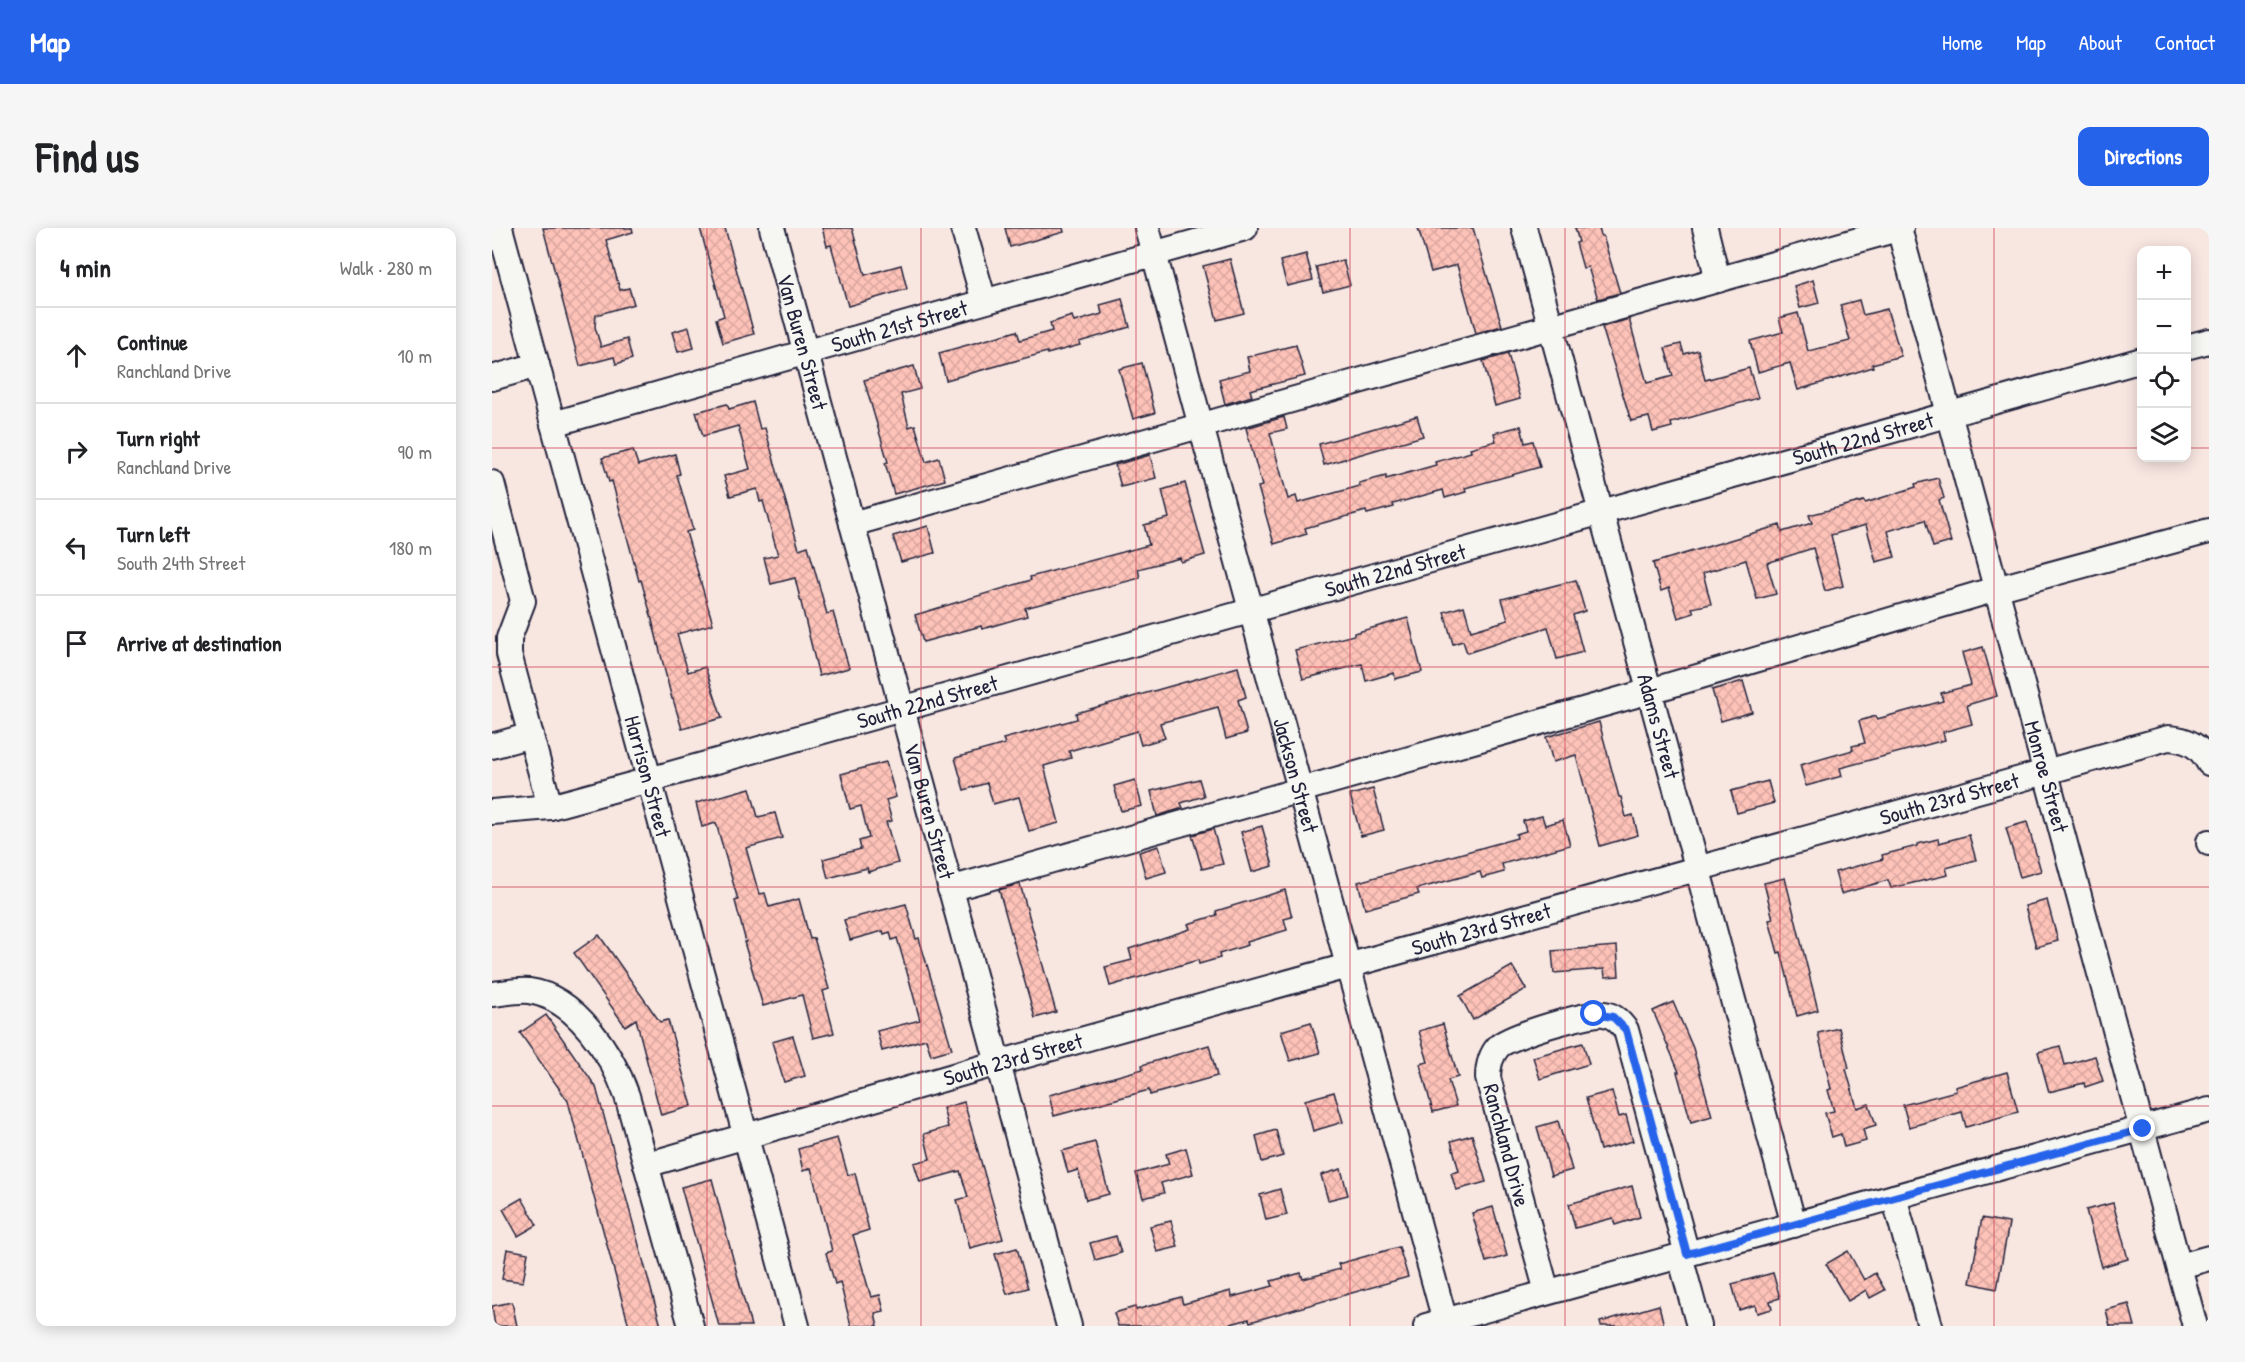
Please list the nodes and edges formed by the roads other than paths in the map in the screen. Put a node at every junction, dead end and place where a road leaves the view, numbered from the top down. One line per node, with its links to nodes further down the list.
1 (772, 228): 15 (street, Van Buren Street)
2 (963, 228): 11 (street)
3 (1147, 228): 9 (street, Jackson Street)
4 (1245, 228): 9 (street, South 21st Street)
5 (1524, 228): 12 (street, Adams Street)
6 (1706, 228): 10 (street)
7 (1900, 228): 10 (street); 19 (street, Monroe Street)
8 (498, 232): 17 (street, Harrison Street)
9 (1154, 254): 11 (street, South 21st Street); 21 (street, Jackson Street)
10 (1718, 280): 12 (street)
11 (984, 301): 15 (street, South 21st Street)
12 (1551, 328): 21 (street); 23 (street, Adams Street)
13 (2209, 341): 14 (street)
14 (2191, 346)
15 (806, 351): 20 (street, South 21st Street); 24 (street, Van Buren Street)
16 (2137, 361): 19 (street, South 22nd Street)
17 (537, 365): 18 (street); 20 (street, Harrison Street)
18 (492, 378)
19 (1949, 414): 23 (street, South 22nd Street); 26 (street, Monroe Street)
20 (553, 424): 36 (street, Harrison Street)
21 (1200, 424): 24 (street); 27 (street, Jackson Street)
22 (492, 483): 29 (street)
23 (1601, 512): 27 (street, South 22nd Street); 30 (street, Adams Street)
24 (852, 524): 31 (street, Van Buren Street)
25 (2209, 531): 26 (street)
26 (1996, 589): 30 (street); 35 (street, Monroe Street)
27 (1251, 611): 31 (street, South 22nd Street); 37 (street, Jackson Street)
28 (492, 642): 29 (street)
29 (513, 670): 32 (street)
30 (1650, 691): 37 (street); 40 (street, Adams Street)
31 (901, 709): 36 (street, South 22nd Street); 41 (street, Van Buren Street)
32 (531, 735): 33 (street); 38 (street)
33 (492, 746)
34 (2209, 763): 35 (street, South 23rd Street)
35 (2046, 771): 40 (street, South 23rd Street); 46 (street, Monroe Street)
36 (649, 780): 38 (street, South 22nd Street); 47 (street, Harrison Street)
37 (1300, 789): 41 (street); 42 (street, Jackson Street)
38 (550, 807): 39 (street, South 22nd Street)
39 (492, 812)
40 (1698, 868): 42 (street, South 23rd Street); 50 (street, Adams Street)
41 (950, 889): 44 (street, Van Buren Street)
42 (1348, 966): 44 (street, South 23rd Street); 55 (street, Jackson Street)
43 (492, 994): 48 (street)
44 (998, 1063): 47 (street, South 23rd Street); 58 (street, Van Buren Street)
45 (2209, 1110): 46 (street)
46 (2143, 1129): 49 (street); 53 (street, Monroe Street)
47 (746, 1136): 48 (street, South 23rd Street); 57 (street, Harrison Street)
48 (646, 1165): 56 (street)
49 (1894, 1197): 50 (street); 60 (street)
50 (1794, 1225): 51 (street)
51 (1684, 1255): 54 (street); 54 (street, Ranchland Drive); 59 (street, Ranchland Drive)
52 (2209, 1258): 53 (street)
53 (2180, 1266): 61 (street, Monroe Street)
54 (1547, 1292): 55 (street)
55 (1435, 1323)
56 (691, 1326)
57 (797, 1326)
58 (1069, 1326)
59 (1699, 1326)
60 (1930, 1326)
61 (2195, 1326)

